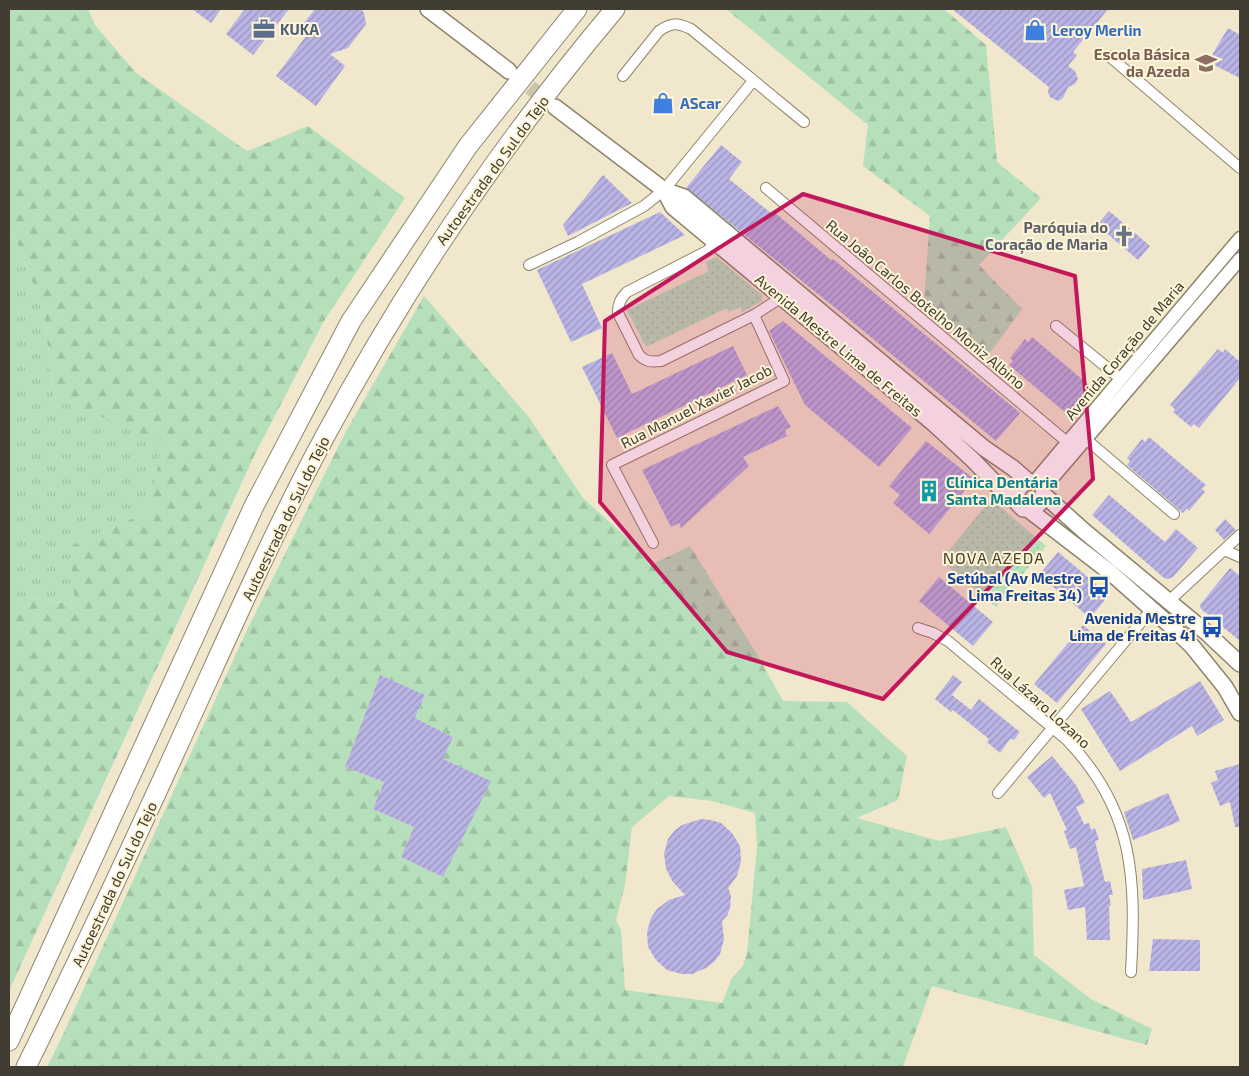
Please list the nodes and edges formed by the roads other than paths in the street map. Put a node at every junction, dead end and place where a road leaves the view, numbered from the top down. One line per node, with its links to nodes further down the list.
1 (428, 9): 5 (main road)
2 (577, 9): 39 (highway, Autoestrada do Sul do Tejo)
3 (615, 9): 40 (highway, Autoestrada do Sul do Tejo)
4 (1109, 56): 10 (street)
5 (509, 71)
6 (623, 76): 7 (street)
7 (753, 81): 9 (street); 12 (street)
8 (555, 107): 12 (main road, Avenida Mestre Lima de Freitas)
9 (804, 122)
10 (1240, 168)
11 (766, 188): 22 (street, Rua João Carlos Botelho Moniz Albino)
12 (664, 190): 14 (main road, Avenida Mestre Lima de Freitas); 16 (street); 23 (main road, Avenida Mestre Lima de Freitas)
13 (1240, 238): 20 (street, Avenida Coração de Maria)
14 (716, 242): 17 (main road, Avenida Mestre Lima de Freitas); 18 (street)
15 (1240, 260): 21 (street, Avenida Coração de Maria)
16 (529, 265)
17 (782, 297): 18 (street); 24 (main road, Avenida Mestre Lima de Freitas)
18 (754, 315): 28 (street, Rua Manuel Xavier Jacob)
19 (1056, 326): 20 (street)
20 (1121, 379): 22 (street, Avenida Coração de Maria)
21 (1087, 440): 23 (street, Avenida Coração de Maria); 26 (street)
22 (1067, 442): 23 (street, Avenida Coração de Maria)
23 (1037, 487): 24 (main road); 25 (main road); 31 (main road, Avenida Mestre Lima de Freitas)
24 (1016, 500): 25 (main road)
25 (1029, 510): 32 (main road)
26 (1174, 514)
27 (1240, 535): 29 (street)
28 (653, 543)
29 (1224, 550): 30 (street); 31 (street)
30 (1240, 557)
31 (1168, 601): 34 (main road, Avenida Mestre Lima de Freitas)
32 (1152, 608): 35 (main road); 36 (street)
33 (918, 628): 36 (street, Rua Lázaro Lozano)
34 (1240, 664)
35 (1239, 708)
36 (1053, 728): 37 (street); 38 (street, Rua Lázaro Lozano)
37 (998, 793)
38 (1131, 972)
39 (9, 1040)
40 (26, 1067)

